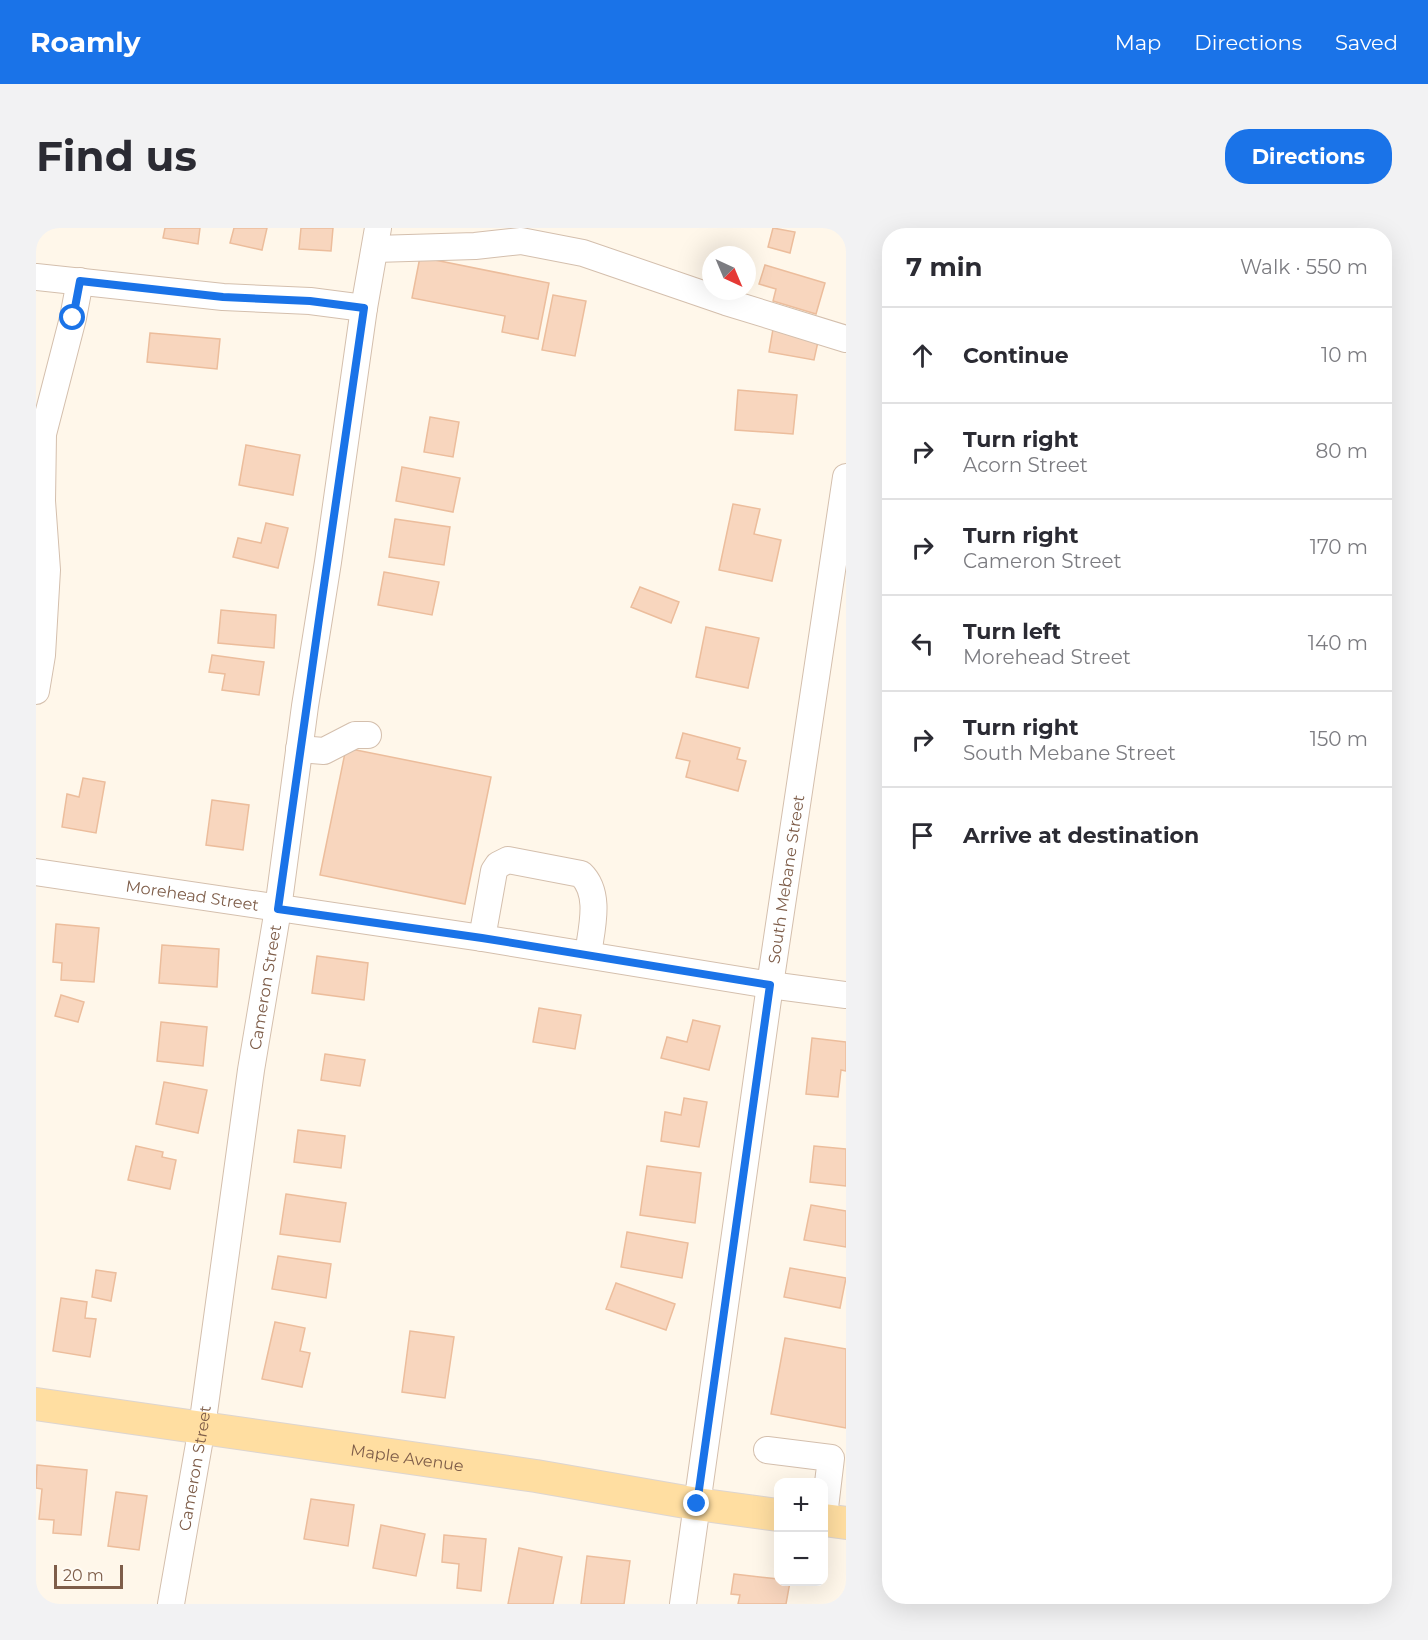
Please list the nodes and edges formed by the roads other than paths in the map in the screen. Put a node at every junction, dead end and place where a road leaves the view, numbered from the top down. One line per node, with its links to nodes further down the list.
1 (376, 238): 4 (street, Cameron Street); 5 (street)
2 (36, 277): 3 (street)
3 (80, 281): 4 (street); 7 (street)
4 (364, 308): 9 (street, Cameron Street)
5 (846, 339)
6 (846, 477): 14 (street, South Mebane Street)
7 (36, 691)
8 (368, 735): 9 (street)
9 (299, 749): 11 (street, Cameron Street)
10 (36, 872): 11 (street, Morehead Street)
11 (278, 909): 12 (street, Morehead Street); 17 (street, Cameron Street)
12 (482, 938): 13 (street, Morehead Street); 13 (street)
13 (588, 955): 14 (street, Morehead Street)
14 (770, 985): 15 (street, Morehead Street); 20 (street, South Mebane Street)
15 (846, 995)
16 (36, 1404): 17 (main road, Maple Avenue)
17 (202, 1427): 20 (main road, Maple Avenue); 24 (street, Cameron Street)
18 (767, 1450): 19 (street)
19 (828, 1483)
20 (697, 1504): 21 (main road, Maple Avenue); 25 (street, South Mebane Street)
21 (774, 1514)
22 (828, 1521): 23 (main road)
23 (846, 1523)
24 (171, 1604)
25 (683, 1604)

